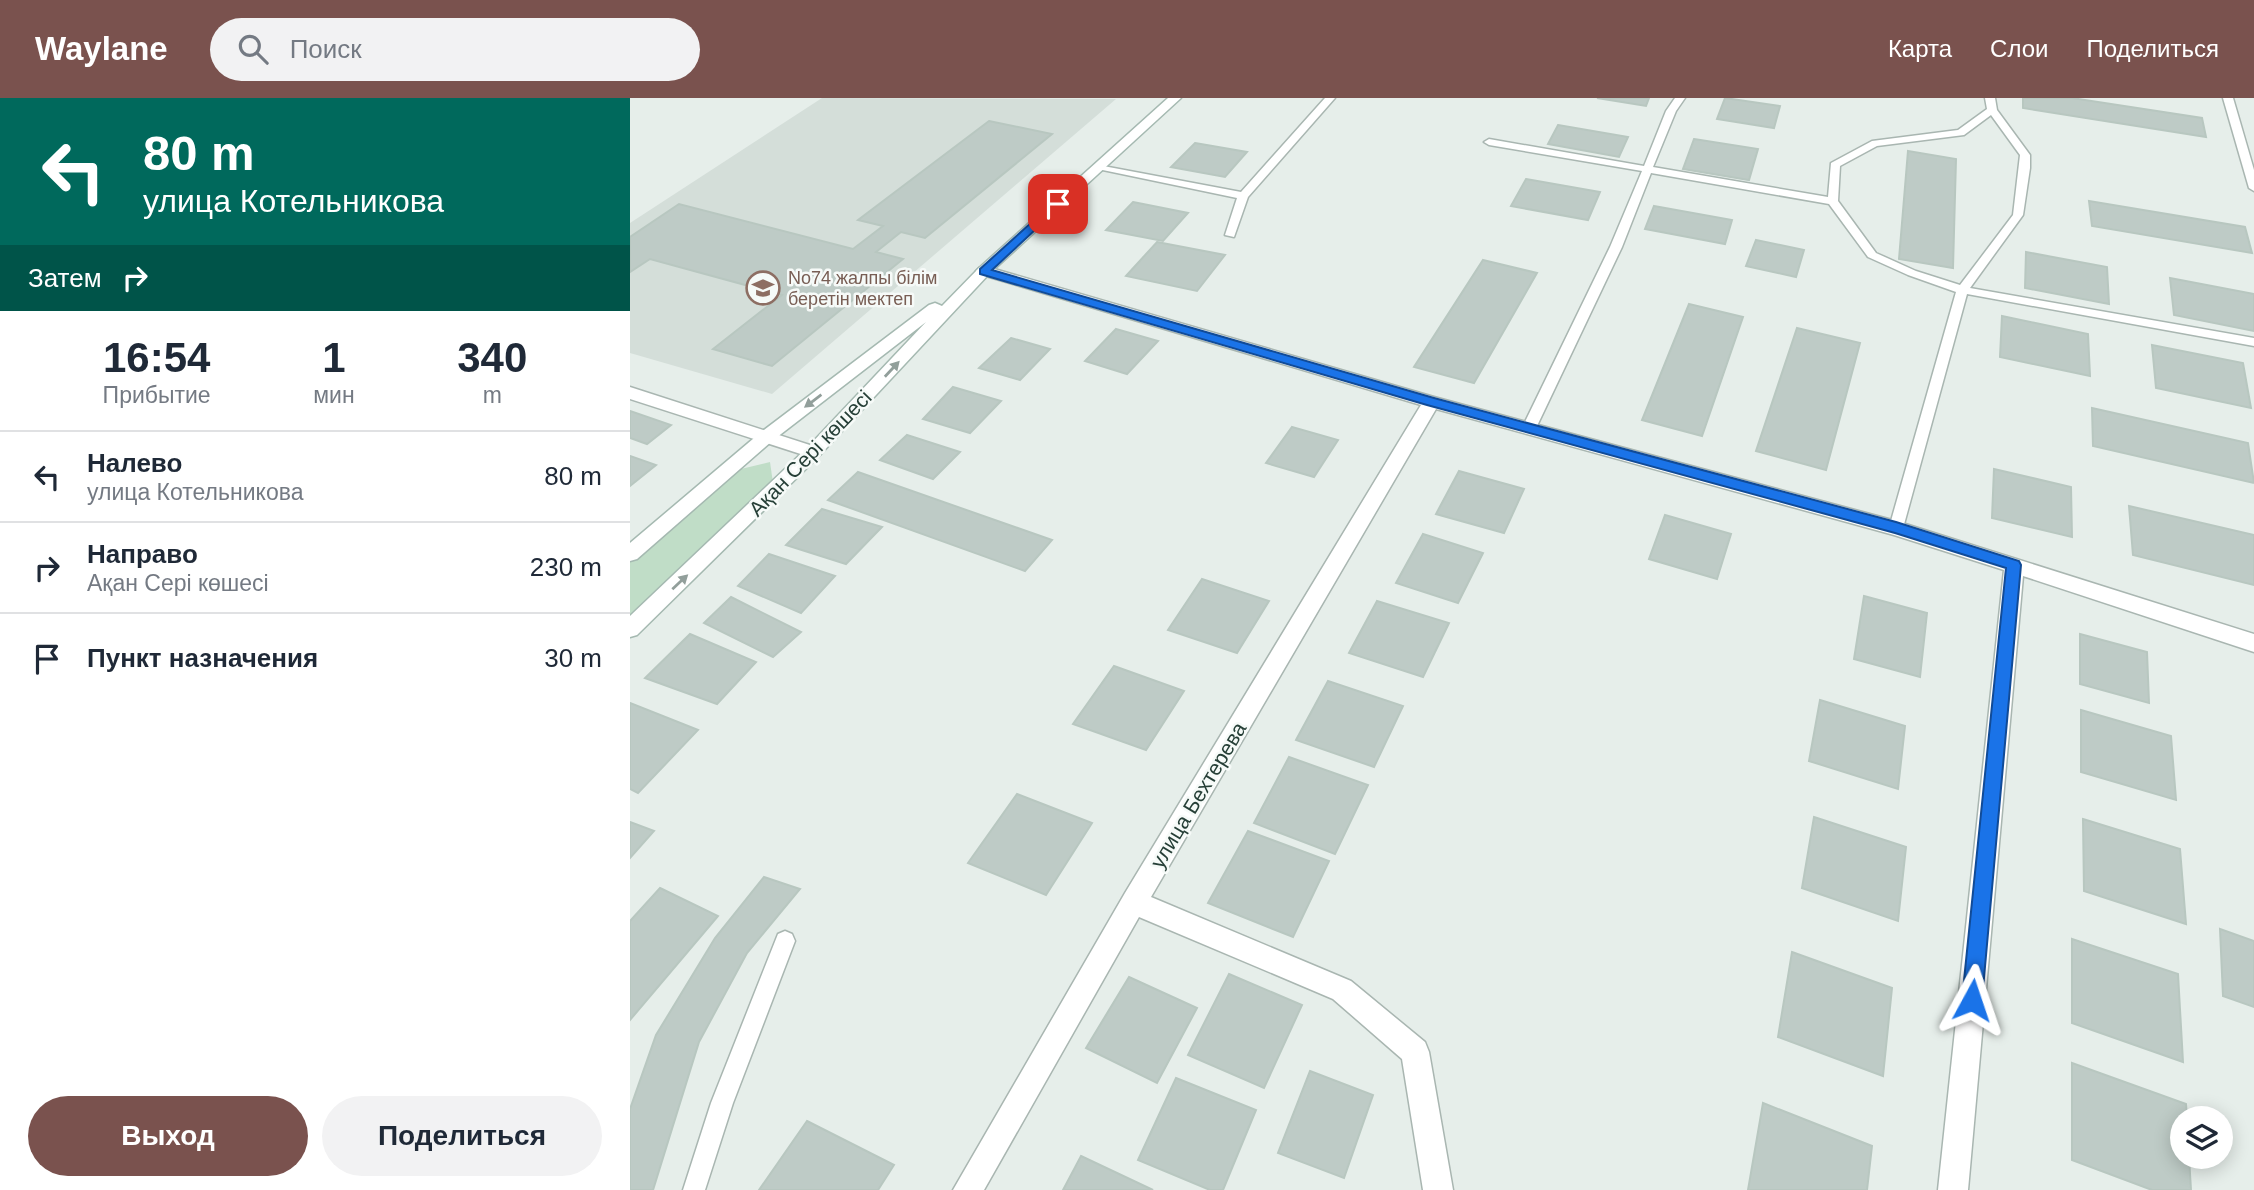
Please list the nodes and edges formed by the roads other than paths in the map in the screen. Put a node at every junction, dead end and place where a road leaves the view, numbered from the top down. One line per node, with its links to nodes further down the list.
1 (1175, 98): 8 (street, Ақан Сері көшесі)
2 (1330, 98): 11 (lane)
3 (1680, 98): 9 (lane)
4 (1990, 98): 6 (lane)
5 (2228, 98): 10 (lane)
6 (1992, 110): 12 (lane); 15 (lane)
7 (1489, 142): 9 (lane)
8 (1098, 168): 11 (lane); 14 (street, Ақан Сері көшесі)
9 (1648, 169): 12 (lane); 19 (lane)
10 (2254, 188)
11 (1243, 196): 13 (lane)
12 (1833, 201): 15 (lane)
13 (1230, 235)
14 (984, 271): 18 (street); 20 (street, Ақан Сері көшесі, one-way to 20); 21 (street, Ақан Сері көшесі, one-way to 14)
15 (1962, 290): 16 (lane); 22 (lane)
16 (2254, 341)
17 (630, 393): 20 (street)
18 (1431, 402): 19 (street); 27 (street, улица Бехтерева)
19 (1530, 428): 22 (street)
20 (766, 437): 21 (street); 23 (street, Ақан Сері көшесі)
21 (813, 452): 25 (street, Ақан Сері көшесі, one-way to 21)
22 (1896, 528): 24 (street)
23 (630, 554)
24 (2014, 565): 26 (street); 32 (street)
25 (630, 629)
26 (2254, 643)
27 (1134, 902): 30 (street, улица Бехтерева); 31 (street)
28 (785, 941): 29 (lane)
29 (694, 1190)
30 (968, 1190)
31 (1438, 1190)
32 (1953, 1190)

